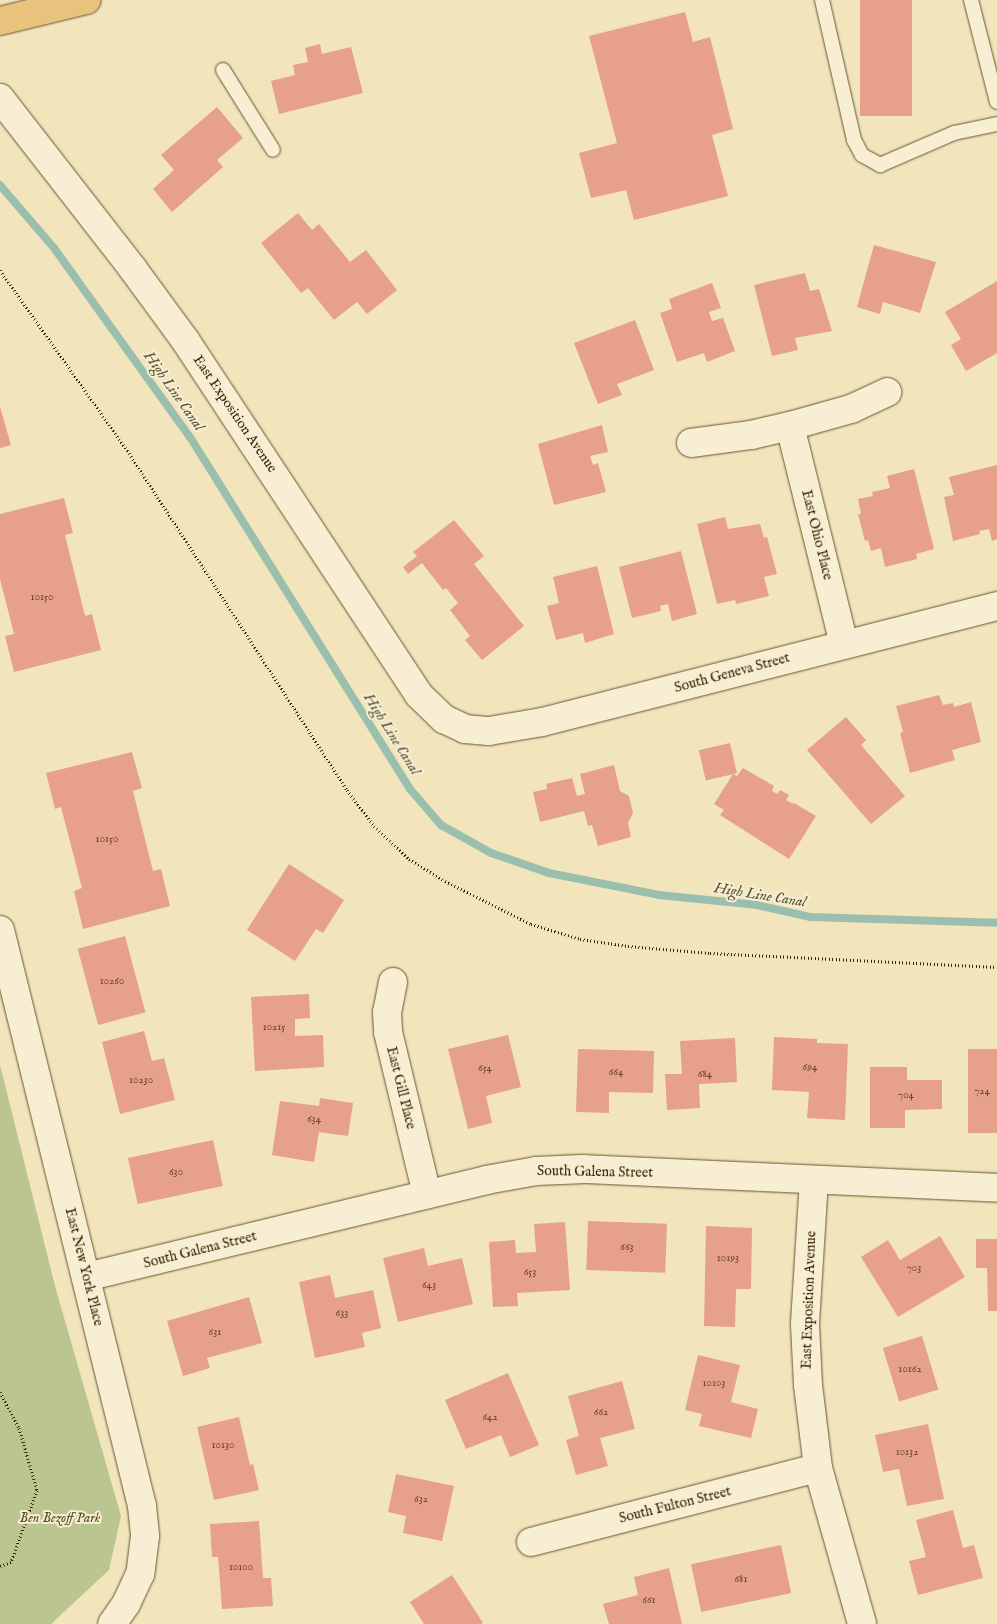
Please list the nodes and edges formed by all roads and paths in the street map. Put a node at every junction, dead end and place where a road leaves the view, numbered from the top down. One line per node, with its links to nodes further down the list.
1 (86, 0): 4 (main road)
2 (822, 0): 8 (lane)
3 (972, 0): 7 (lane)
4 (0, 21)
5 (223, 70): 9 (lane)
6 (0, 98): 15 (street, East Exposition Avenue)
7 (997, 102)
8 (997, 124)
9 (273, 150)
10 (887, 392): 11 (street)
11 (790, 426): 12 (street); 14 (street, East Ohio Place)
12 (692, 443)
13 (997, 606): 14 (street, South Geneva Street)
14 (844, 644): 15 (street, South Geneva Street)
15 (465, 729)
16 (0, 930): 21 (street, East New York Place)
17 (393, 982): 20 (street, East Gill Place)
18 (814, 1180): 19 (street, South Galena Street); 20 (street, South Galena Street); 23 (street, East Exposition Avenue)
19 (997, 1188)
20 (427, 1194): 21 (street, South Galena Street)
21 (86, 1277): 26 (street, East New York Place)
22 (0, 1392): 25 (path)
23 (818, 1468): 24 (street, South Fulton Street); 27 (street, East Exposition Avenue)
24 (531, 1542)
25 (0, 1566)
26 (119, 1614)
27 (862, 1624)

